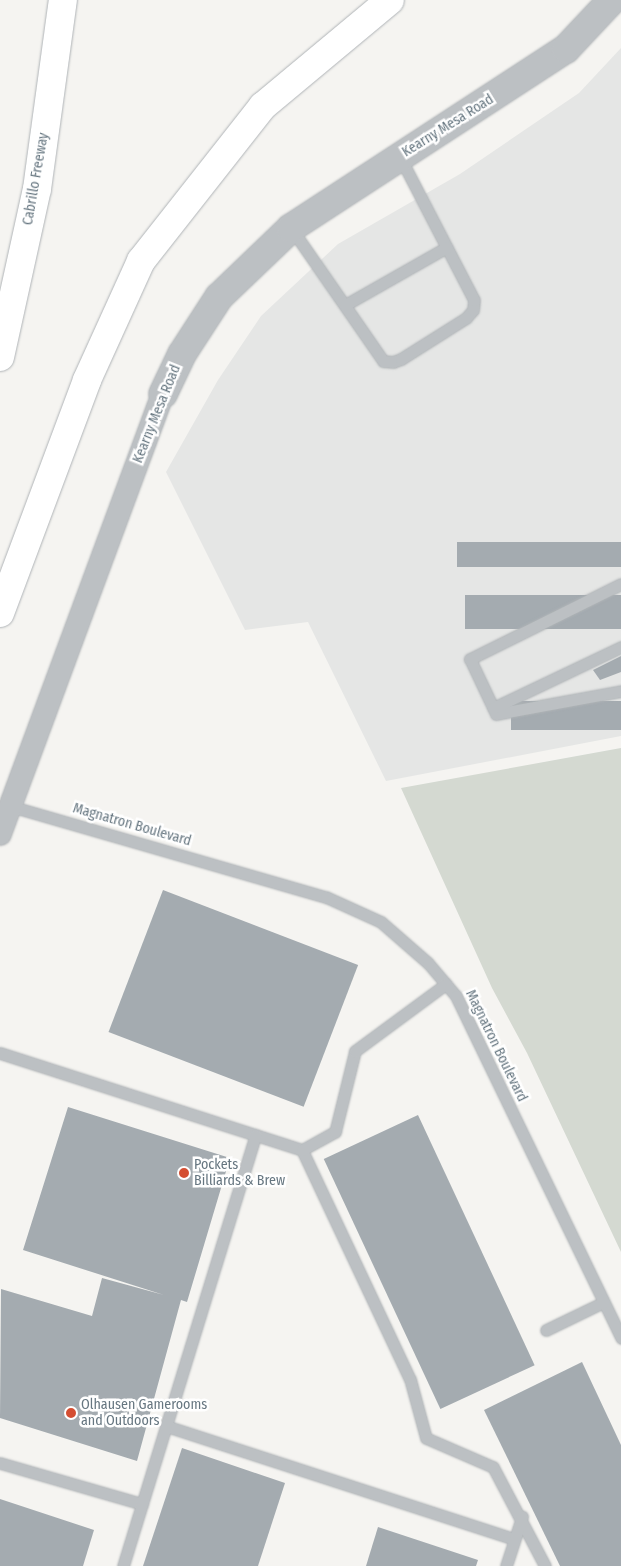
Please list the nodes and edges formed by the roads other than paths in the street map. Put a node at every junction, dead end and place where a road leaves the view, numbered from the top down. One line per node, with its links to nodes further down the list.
1 (63, 0): 8 (highway, Cabrillo Freeway)
2 (390, 0): 11 (highway)
3 (612, 0): 4 (street, Kearny Mesa Road)
4 (400, 157): 5 (street, Kearny Mesa Road); 6 (lane)
5 (291, 228): 7 (lane); 9 (street, Kearny Mesa Road)
6 (447, 247): 7 (lane); 7 (lane)
7 (345, 305)
8 (0, 356)
9 (163, 394): 15 (street, Kearny Mesa Road)
10 (621, 584): 14 (lane)
11 (0, 613)
12 (621, 647): 14 (lane)
13 (621, 691): 14 (lane)
14 (493, 708)
15 (10, 806): 16 (street, Kearny Mesa Road); 17 (lane, Magnatron Boulevard)
16 (0, 834)
17 (446, 984): 20 (lane); 21 (lane, Magnatron Boulevard)
18 (0, 1053): 19 (lane)
19 (256, 1135): 20 (lane); 24 (lane)
20 (302, 1150): 27 (lane)
21 (604, 1302): 22 (lane); 23 (lane, Magnatron Boulevard)
22 (546, 1330)
23 (621, 1338)
24 (166, 1426): 26 (lane); 28 (lane)
25 (0, 1463): 26 (lane)
26 (142, 1504): 29 (lane)
27 (522, 1517): 28 (lane); 31 (lane)
28 (514, 1539): 30 (lane)
29 (123, 1566)
30 (506, 1566)
31 (545, 1566)

